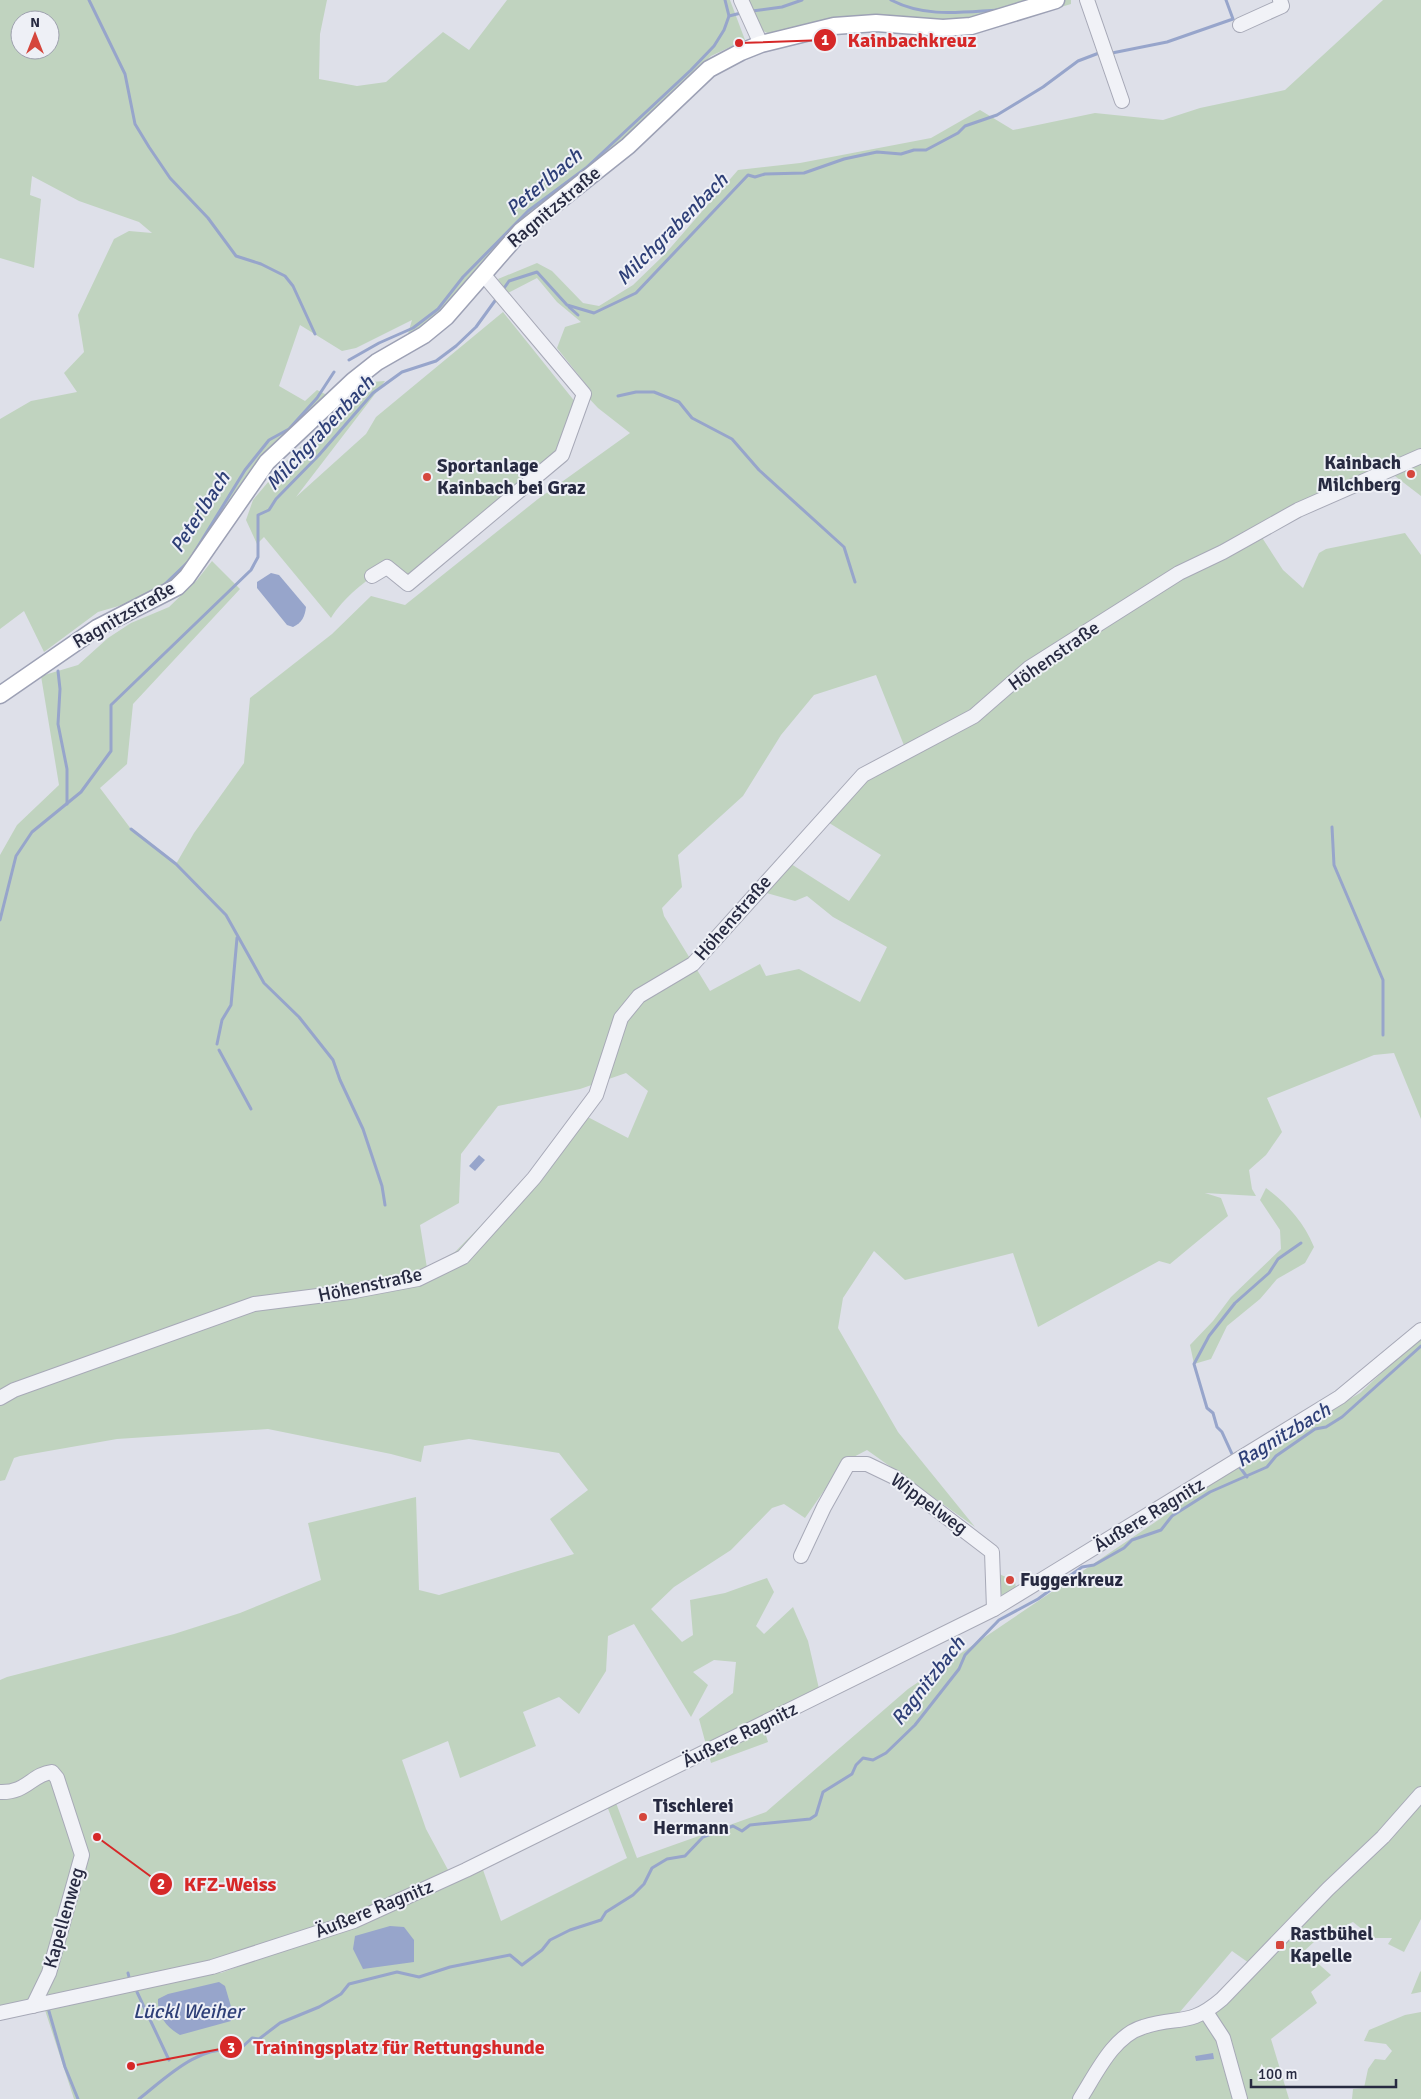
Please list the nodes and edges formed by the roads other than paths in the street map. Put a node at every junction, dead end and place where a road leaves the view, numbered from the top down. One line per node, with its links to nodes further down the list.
1 (742, 0): 6 (street)
2 (1056, 0): 6 (main road, Ragnitzstraße)
3 (1087, 0): 7 (street)
4 (1280, 0): 5 (street)
5 (1240, 25)
6 (761, 44): 8 (main road, Ragnitzstraße)
7 (1122, 101)
8 (483, 274): 10 (street); 11 (main road, Ragnitzstraße)
9 (1421, 456): 13 (street, Höhenstraße)
10 (372, 576)
11 (0, 695)
12 (1421, 1330): 15 (street, Äußere Ragnitz)
13 (0, 1398)
14 (800, 1556): 15 (street, Wippelweg)
15 (994, 1609): 18 (street, Äußere Ragnitz)
16 (0, 1792): 18 (street, Kapellenweg)
17 (1421, 1794): 19 (street)
18 (33, 2006): 20 (street, Äußere Ragnitz)
19 (1206, 2012): 21 (street); 22 (street)
20 (0, 2013)
21 (1080, 2099)
22 (1240, 2099)

